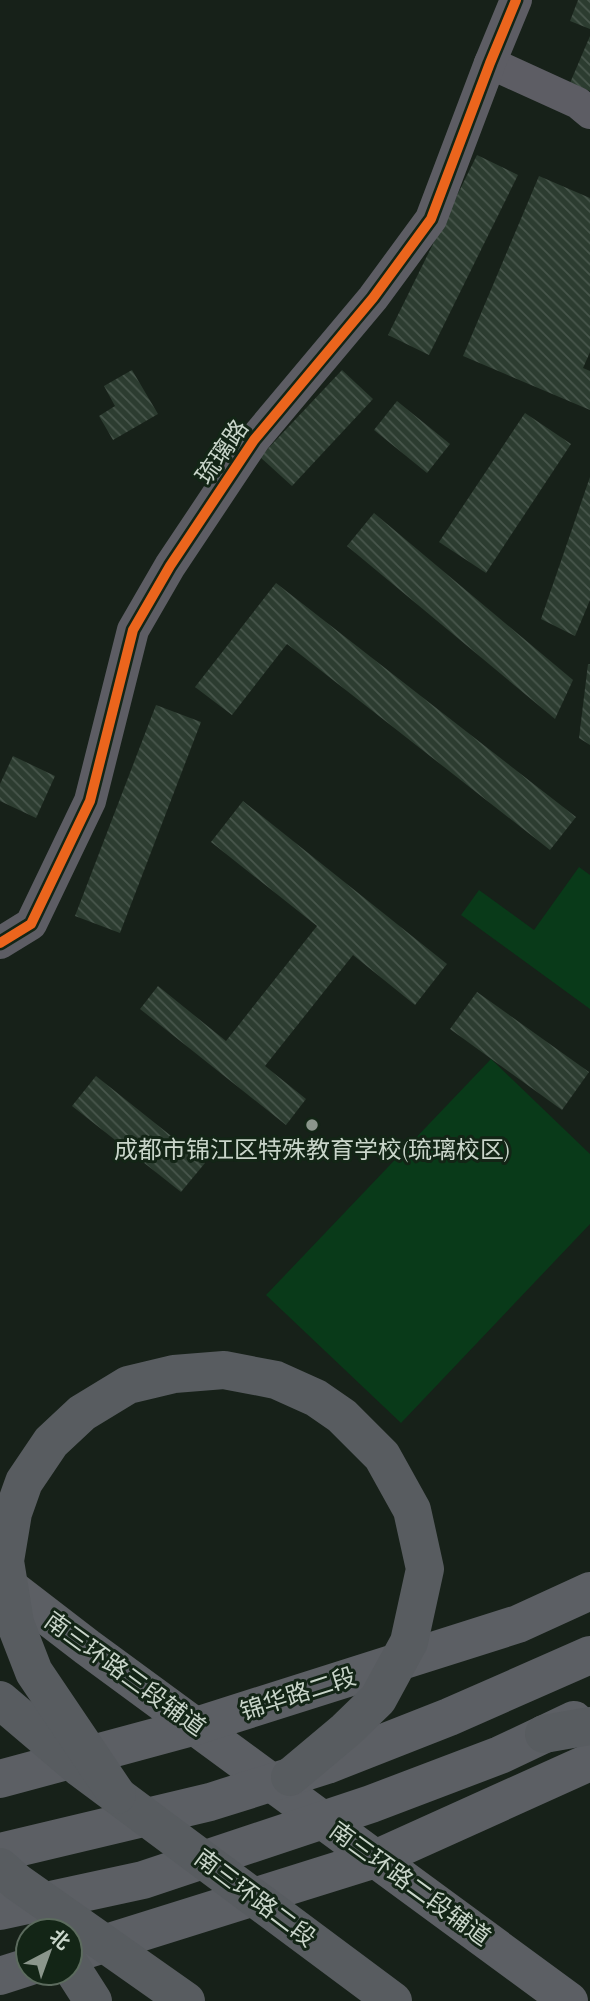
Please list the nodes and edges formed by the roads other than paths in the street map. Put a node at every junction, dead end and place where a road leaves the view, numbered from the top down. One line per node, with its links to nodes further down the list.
1 (516, 0): 2 (street, 琉璃路)
2 (490, 63): 3 (street); 4 (street, 琉璃路)
3 (590, 113)
4 (0, 943)
5 (0, 1580): 10 (main road, 南三环路三段辅道)
6 (590, 1591): 10 (main road, 锦华路二段)
7 (590, 1655): 15 (main road)
8 (0, 1700): 17 (highway, 南三环路二段)
9 (590, 1713): 12 (main road)
10 (196, 1726): 14 (main road, 南三环路三段辅道); 16 (main road, 锦华路二段)
11 (590, 1726): 12 (highway)
12 (544, 1734): 19 (main road)
13 (590, 1762): 18 (main road)
14 (251, 1767): 18 (main road, 南三环路二段辅道)
15 (290, 1777): 17 (highway); 19 (main road)
16 (0, 1779)
17 (117, 1796): 23 (highway, 南三环路二段)
18 (375, 1859): 21 (main road); 24 (main road, 南三环路二段辅道)
19 (4, 1878): 20 (highway); 22 (highway)
20 (36, 1917)
21 (84, 1950)
22 (186, 2001)
23 (393, 2001)
24 (569, 2001)

